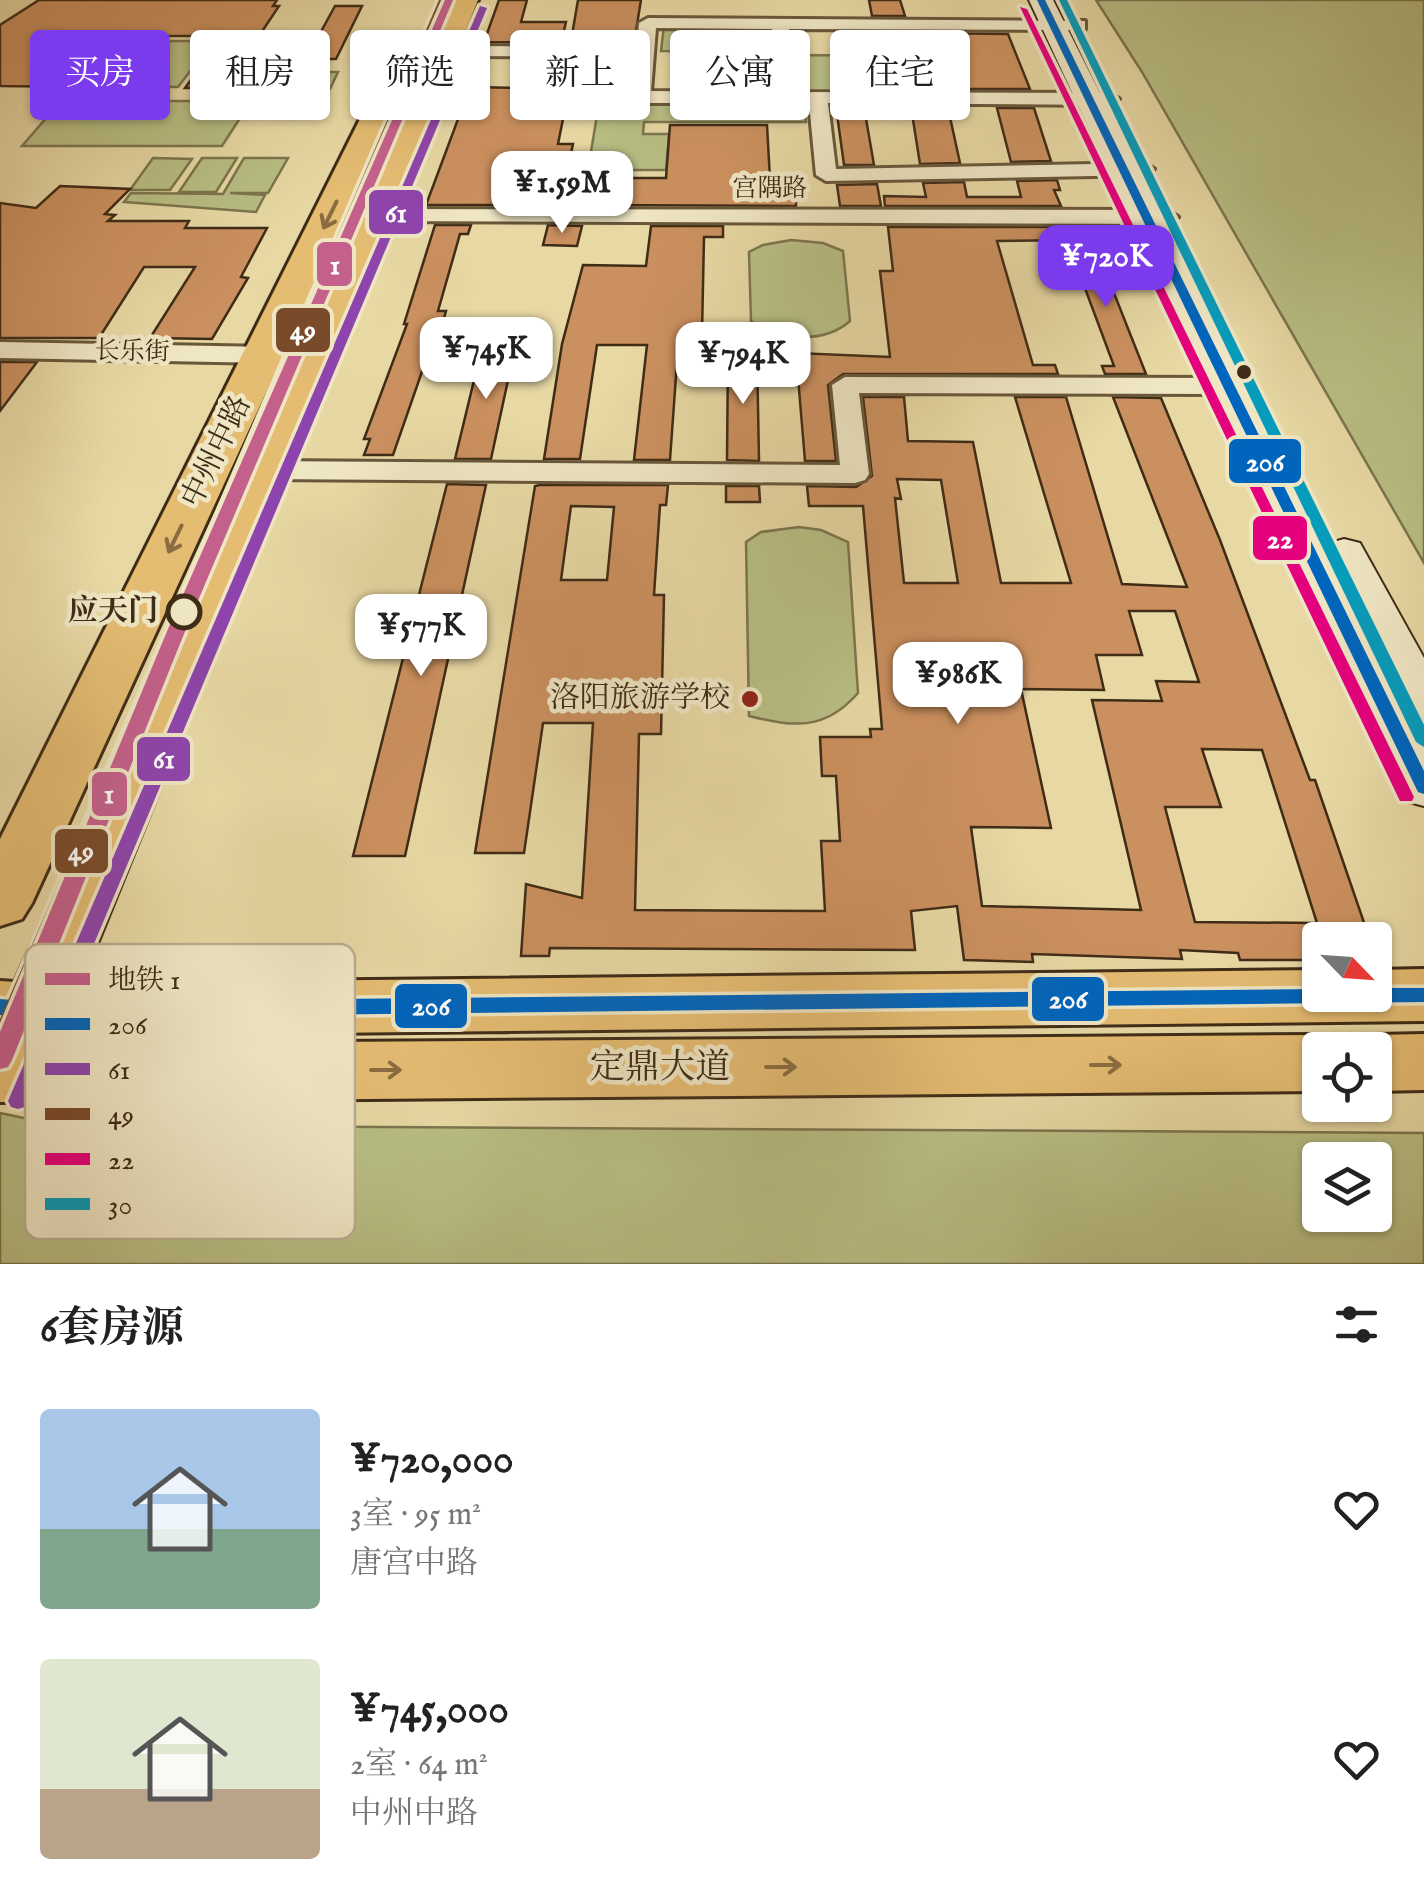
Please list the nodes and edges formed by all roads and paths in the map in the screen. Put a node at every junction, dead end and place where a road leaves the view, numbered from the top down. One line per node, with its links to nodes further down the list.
1 (432, 0): 14 (main road, 中州中路, one-way to 14)
2 (465, 0): 11 (main road, 中州中路)
3 (1060, 13): 4 (street); 9 (main road)
4 (780, 24): 5 (street); 6 (street)
5 (648, 30)
6 (780, 30)
7 (810, 98): 8 (street)
8 (818, 98): 9 (street); 10 (street)
9 (1100, 99): 10 (main road)
10 (1134, 169): 12 (main road)
11 (372, 216): 12 (street, 宫隅路); 16 (main road, 中州中路)
12 (1157, 217): 15 (main road); 17 (main road)
13 (0, 350): 14 (street, 长乐街)
14 (263, 355): 19 (main road, 中州中路, one-way to 19)
15 (1230, 386): 16 (street); 18 (main road)
16 (264, 470): 20 (main road, 中州中路)
17 (1424, 704)
18 (1424, 788)
19 (0, 903)
20 (56, 944)
21 (1424, 995): 23 (main road, 定鼎大道)
22 (25, 1015): 24 (main road, 中州中路)
23 (355, 1037)
24 (9, 1051)
25 (355, 1054): 27 (main road, 定鼎大道, one-way to 27)
26 (1424, 1062): 28 (main road)
27 (1302, 1063)
28 (1392, 1063)

